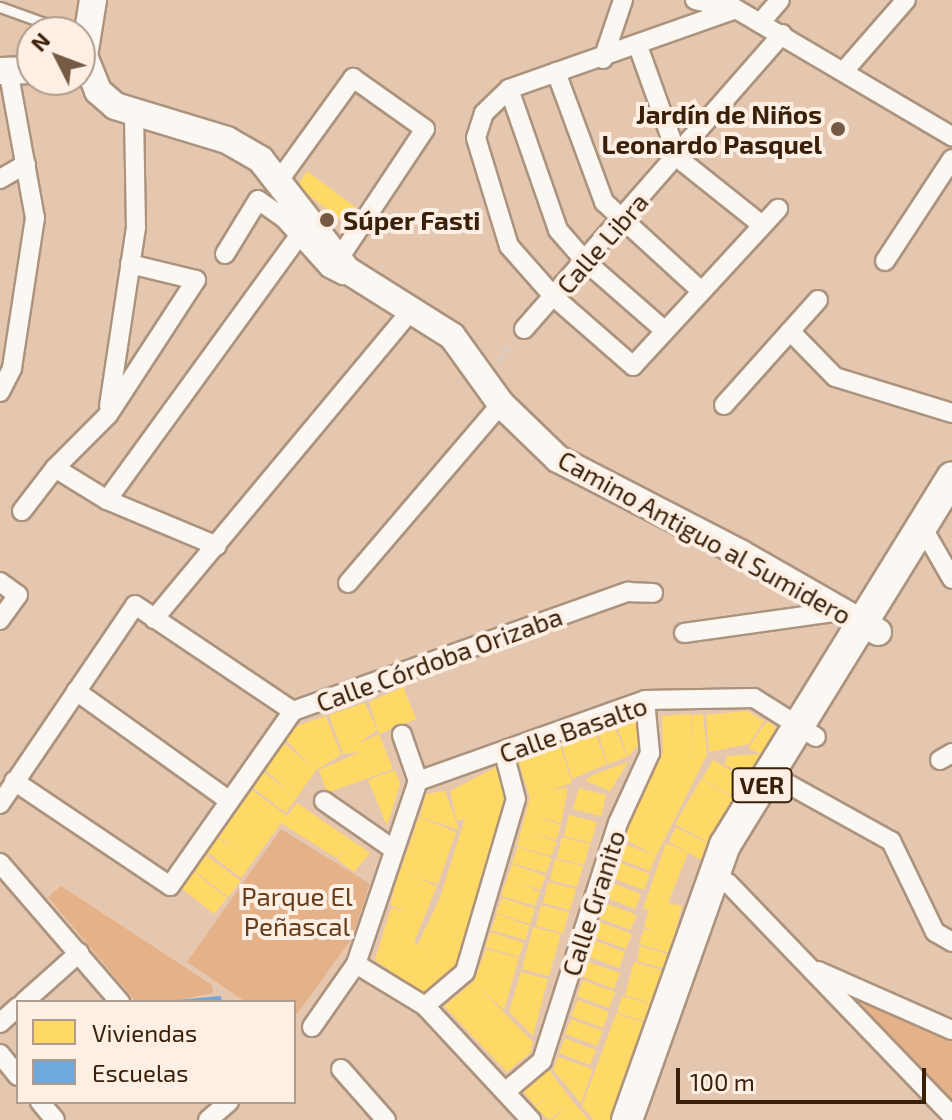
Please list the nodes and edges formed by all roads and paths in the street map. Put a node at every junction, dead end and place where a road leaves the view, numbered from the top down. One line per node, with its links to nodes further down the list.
1 (623, 0): 11 (street)
2 (695, 0): 5 (street)
3 (780, 0): 8 (street)
4 (906, 0): 13 (street)
5 (733, 4): 8 (street); 10 (street)
6 (0, 7): 7 (lane)
7 (25, 16)
8 (760, 23): 9 (street)
9 (782, 34): 13 (street); 19 (street, Calle Libra)
10 (638, 46): 11 (street); 19 (street)
11 (603, 59): 14 (street)
12 (13, 70): 21 (street)
13 (844, 71): 18 (street)
14 (556, 72): 16 (street); 25 (street)
15 (96, 88): 17 (main road, Camino Antiguo al Sumidero)
16 (509, 89): 30 (street); 35 (street)
17 (134, 115): 23 (main road, Camino Antiguo al Sumidero); 32 (street)
18 (952, 136)
19 (678, 158): 25 (street, Calle Libra); 26 (street)
20 (952, 159): 31 (street)
21 (26, 164): 22 (street); 42 (street)
22 (0, 179)
23 (280, 179): 29 (main road, Camino Antiguo al Sumidero); 29 (street)
24 (778, 209): 26 (street)
25 (620, 221): 30 (street, Calle Libra); 34 (street)
26 (762, 225): 34 (street)
27 (299, 236): 28 (street); 33 (street); 49 (street)
28 (225, 254)
29 (338, 260): 33 (main road, Camino Antiguo al Sumidero)
30 (585, 261): 35 (street, Calle Libra); 39 (street)
31 (885, 261)
32 (130, 264): 46 (street); 46 (street)
33 (357, 280): 37 (main road, Camino Antiguo al Sumidero)
34 (701, 291): 39 (street)
35 (554, 297): 38 (street, Calle Libra); 39 (street)
36 (818, 300): 40 (street)
37 (409, 313): 41 (main road, Camino Antiguo al Sumidero); 53 (street)
38 (524, 329): 41 (path)
39 (665, 331)
40 (790, 331): 44 (street); 45 (street)
41 (483, 376): 43 (main road, Camino Antiguo al Sumidero)
42 (0, 392)
43 (501, 404): 56 (street); 60 (main road, Camino Antiguo al Sumidero)
44 (724, 405)
45 (952, 413)
46 (108, 415): 47 (street)
47 (55, 468): 49 (street); 50 (street)
48 (952, 477): 52 (main road, VER)
49 (107, 500): 53 (street)
50 (22, 511)
51 (952, 514): 52 (main road, VER)
52 (927, 535): 54 (street); 60 (main road, VER)
53 (217, 546): 58 (street)
54 (952, 579)
55 (0, 582): 59 (street)
56 (348, 583)
57 (653, 593): 64 (street, Calle Córdoba Orizaba)
58 (154, 619): 62 (street); 64 (street)
59 (0, 620)
60 (860, 622): 61 (street); 65 (main road, VER)
61 (684, 633)
62 (76, 691): 68 (street); 71 (street)
63 (645, 700): 65 (street, Calle Basalto); 67 (street, Calle Basalto); 91 (street, Calle Granito)
64 (293, 711): 71 (street, Calle Córdoba Orizaba)
65 (808, 732): 70 (main road, VER); 76 (main road, VER)
66 (402, 735): 69 (street)
67 (504, 753): 69 (street, Calle Basalto); 83 (street)
68 (14, 781): 71 (street, Calle Córdoba Orizaba); 73 (street)
69 (418, 781): 74 (street)
70 (788, 784): 76 (main road, VER); 77 (street)
71 (228, 800)
72 (324, 801): 74 (street)
73 (0, 804)
74 (393, 849): 79 (street)
75 (0, 863): 78 (street)
76 (720, 879): 80 (street); 97 (main road, VER); 98 (main road, VER)
77 (952, 942)
78 (79, 953): 81 (street); 82 (street)
79 (356, 964): 83 (street); 86 (street)
80 (811, 968): 87 (street); 93 (street)
81 (26, 1000)
82 (118, 1000)
83 (425, 1006): 91 (street)
84 (16, 1009): 85 (street)
85 (0, 1023)
86 (312, 1027)
87 (952, 1030)
88 (0, 1054): 90 (street)
89 (341, 1069): 95 (street)
90 (16, 1074)
91 (505, 1092): 96 (street)
92 (42, 1104): 94 (street)
93 (952, 1116)
94 (55, 1120)
95 (386, 1120)
96 (531, 1120)
97 (627, 1120)
98 (646, 1120)

